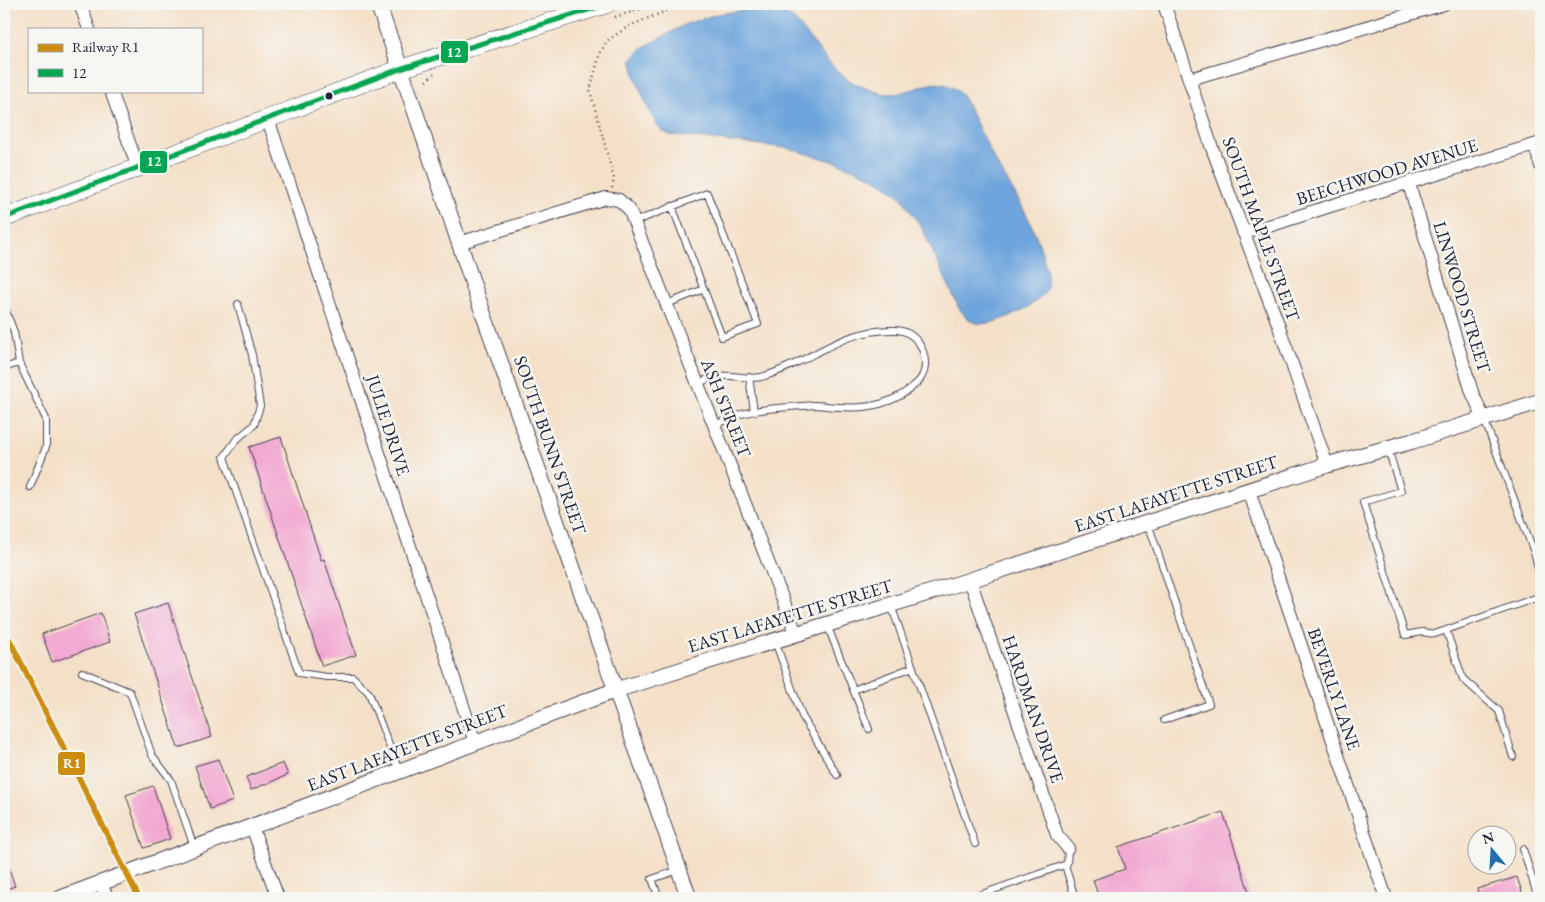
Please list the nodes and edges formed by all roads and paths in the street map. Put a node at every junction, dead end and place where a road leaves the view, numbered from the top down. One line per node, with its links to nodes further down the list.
1 (80, 4): 7 (street)
2 (378, 4): 8 (street, SOUTH BUNN STREET)
3 (607, 4): 8 (main road)
4 (683, 4): 16 (path)
5 (1164, 4): 9 (street, SOUTH MAPLE STREET)
6 (1444, 4): 9 (street)
7 (89, 28)
8 (400, 69): 11 (main road); 21 (street, SOUTH BUNN STREET)
9 (1190, 79): 20 (street, SOUTH MAPLE STREET)
10 (112, 92): 14 (street)
11 (268, 119): 14 (main road); 52 (street, JULIE DRIVE)
12 (1538, 144): 13 (street); 15 (street, BEECHWOOD AVENUE)
13 (1541, 166)
14 (138, 168): 18 (main road)
15 (1408, 184): 20 (street, BEECHWOOD AVENUE); 32 (street, LINWOOD STREET)
16 (615, 199): 19 (street, ASH STREET); 21 (street)
17 (672, 206): 19 (lane); 22 (lane); 22 (lane)
18 (4, 218)
19 (634, 222): 24 (street, ASH STREET)
20 (1243, 232): 35 (street, SOUTH MAPLE STREET)
21 (459, 243): 48 (street, SOUTH BUNN STREET)
22 (704, 289): 24 (lane)
23 (238, 304): 54 (lane)
24 (666, 304): 29 (street, ASH STREET)
25 (4, 306): 26 (lane)
26 (19, 363): 27 (lane); 36 (lane)
27 (4, 368)
28 (749, 377): 29 (lane); 31 (lane); 31 (lane)
29 (697, 383): 33 (street, ASH STREET)
30 (1541, 401): 32 (street, EAST LAFAYETTE STREET)
31 (754, 412): 33 (lane)
32 (1484, 419): 34 (street, EAST LAFAYETTE STREET); 40 (lane)
33 (714, 425): 44 (street, ASH STREET)
34 (1387, 448): 35 (street, EAST LAFAYETTE STREET); 43 (lane)
35 (1327, 465): 37 (street, EAST LAFAYETTE STREET)
36 (30, 487)
37 (1249, 491): 38 (street, EAST LAFAYETTE STREET); 71 (street, BEVERLY LANE)
38 (1148, 523): 39 (street, EAST LAFAYETTE STREET); 50 (lane)
39 (970, 580): 41 (street, EAST LAFAYETTE STREET); 58 (street, HARDMAN DRIVE)
40 (1541, 598): 43 (lane)
41 (891, 604): 42 (street, EAST LAFAYETTE STREET); 46 (lane)
42 (826, 624): 44 (street, EAST LAFAYETTE STREET); 49 (lane)
43 (1446, 630): 53 (lane)
44 (796, 633): 45 (street, EAST LAFAYETTE STREET)
45 (775, 640): 48 (street, EAST LAFAYETTE STREET); 55 (lane)
46 (913, 668): 49 (lane); 57 (lane)
47 (82, 672): 59 (lane)
48 (616, 690): 52 (street, EAST LAFAYETTE STREET); 62 (street, SOUTH BUNN STREET)
49 (853, 690): 51 (lane)
50 (1164, 720)
51 (869, 729)
52 (475, 742): 54 (street, EAST LAFAYETTE STREET)
53 (1513, 757)
54 (399, 771): 56 (street, EAST LAFAYETTE STREET)
55 (837, 775)
56 (252, 826): 59 (street, EAST LAFAYETTE STREET); 66 (street)
57 (975, 844)
58 (1068, 848): 61 (lane)
59 (194, 849): 63 (street, EAST LAFAYETTE STREET)
60 (1523, 849): 72 (lane)
61 (1065, 865): 69 (lane); 70 (lane)
62 (679, 870): 67 (lane); 68 (street, SOUTH BUNN STREET)
63 (100, 884): 64 (street, EAST LAFAYETTE STREET); 65 (street)
64 (61, 898)
65 (108, 898)
66 (278, 898)
67 (659, 898)
68 (689, 898)
69 (971, 898)
70 (1076, 898)
71 (1386, 898)
72 (1538, 898)

